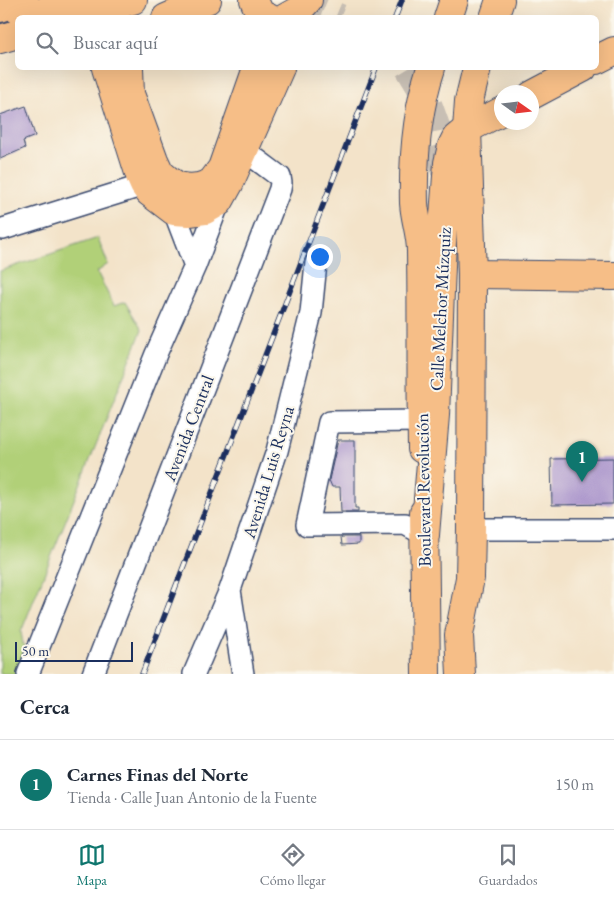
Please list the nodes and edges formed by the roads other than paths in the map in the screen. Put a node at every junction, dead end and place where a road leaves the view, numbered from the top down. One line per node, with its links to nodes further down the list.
1 (24, 0): 9 (main road)
2 (82, 0): 11 (main road)
3 (133, 0): 12 (main road)
4 (207, 0): 13 (main road)
5 (309, 0): 10 (main road); 14 (main road)
6 (454, 0): 15 (main road)
7 (470, 0): 16 (main road)
8 (500, 0): 17 (main road)
9 (0, 8)
10 (265, 13)
11 (33, 15)
12 (86, 15)
13 (173, 15)
14 (303, 15)
15 (449, 15)
16 (466, 15)
17 (495, 15)
18 (15, 20): 19 (main road)
19 (0, 24)
20 (15, 35): 21 (main road)
21 (0, 39)
22 (614, 51): 23 (main road)
23 (599, 58)
24 (107, 70): 36 (main road)
25 (129, 70): 35 (main road)
26 (257, 70): 35 (main road)
27 (279, 70): 35 (main road)
28 (431, 70): 41 (main road, Boulevard Revolución)
29 (450, 70): 41 (main road)
30 (477, 70): 34 (main road)
31 (579, 70): 32 (main road)
32 (539, 91)
33 (494, 115): 34 (main road, Calle Melchor Múzquiz)
34 (467, 129): 44 (main road); 49 (main road, Calle Melchor Múzquiz)
35 (238, 145): 37 (main road); 53 (street, Avenida Central)
36 (144, 186): 38 (main road); 39 (street)
37 (219, 202): 38 (main road); 43 (street)
38 (174, 211): 43 (street)
39 (3, 229)
40 (458, 234): 51 (main road)
41 (421, 249): 46 (main road, Boulevard Revolución)
42 (316, 264): 50 (street, Avenida Luis Reyna)
43 (195, 266): 52 (street)
44 (472, 274): 45 (main road); 47 (main road)
45 (614, 276)
46 (422, 421): 49 (main road, Boulevard Revolución); 49 (street)
47 (471, 529): 48 (street); 51 (main road)
48 (614, 529)
49 (425, 535): 56 (main road, Boulevard Revolución)
50 (230, 590): 54 (street, Avenida Luis Reyna); 55 (street)
51 (459, 635): 57 (main road)
52 (28, 674)
53 (93, 674)
54 (194, 674)
55 (243, 674)
56 (426, 674)
57 (461, 674)

